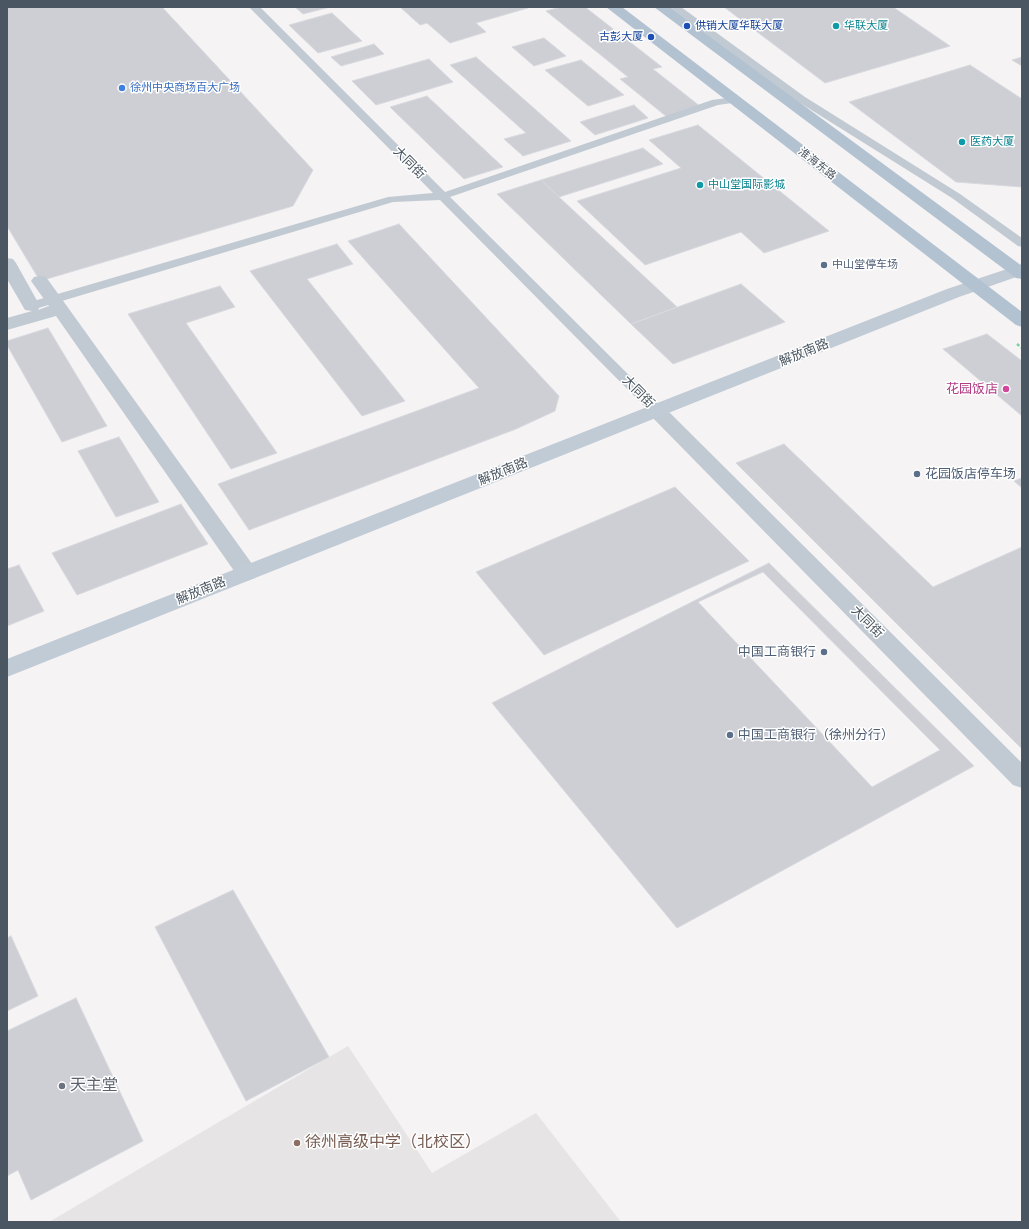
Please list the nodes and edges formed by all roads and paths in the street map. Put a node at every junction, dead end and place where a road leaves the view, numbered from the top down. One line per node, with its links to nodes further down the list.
1 (254, 7): 6 (lane, 大同街)
2 (613, 7): 5 (main road, 淮海东路)
3 (661, 7): 9 (main road)
4 (675, 7): 7 (lane)
5 (735, 100): 6 (lane); 11 (main road, 淮海东路)
6 (443, 196): 12 (lane); 16 (lane, 大同街)
7 (1022, 243)
8 (7, 263): 13 (street)
9 (1015, 273): 11 (main road, 解放南路)
10 (40, 281): 12 (street)
11 (975, 285): 14 (main road, 淮海东路); 16 (main road, 解放南路)
12 (57, 304): 13 (lane); 15 (street); 17 (street)
13 (31, 306)
14 (1022, 321)
15 (7, 324)
16 (656, 411): 17 (main road, 解放南路); 19 (street, 大同街)
17 (247, 573): 18 (main road, 解放南路)
18 (7, 668)
19 (1022, 778)

